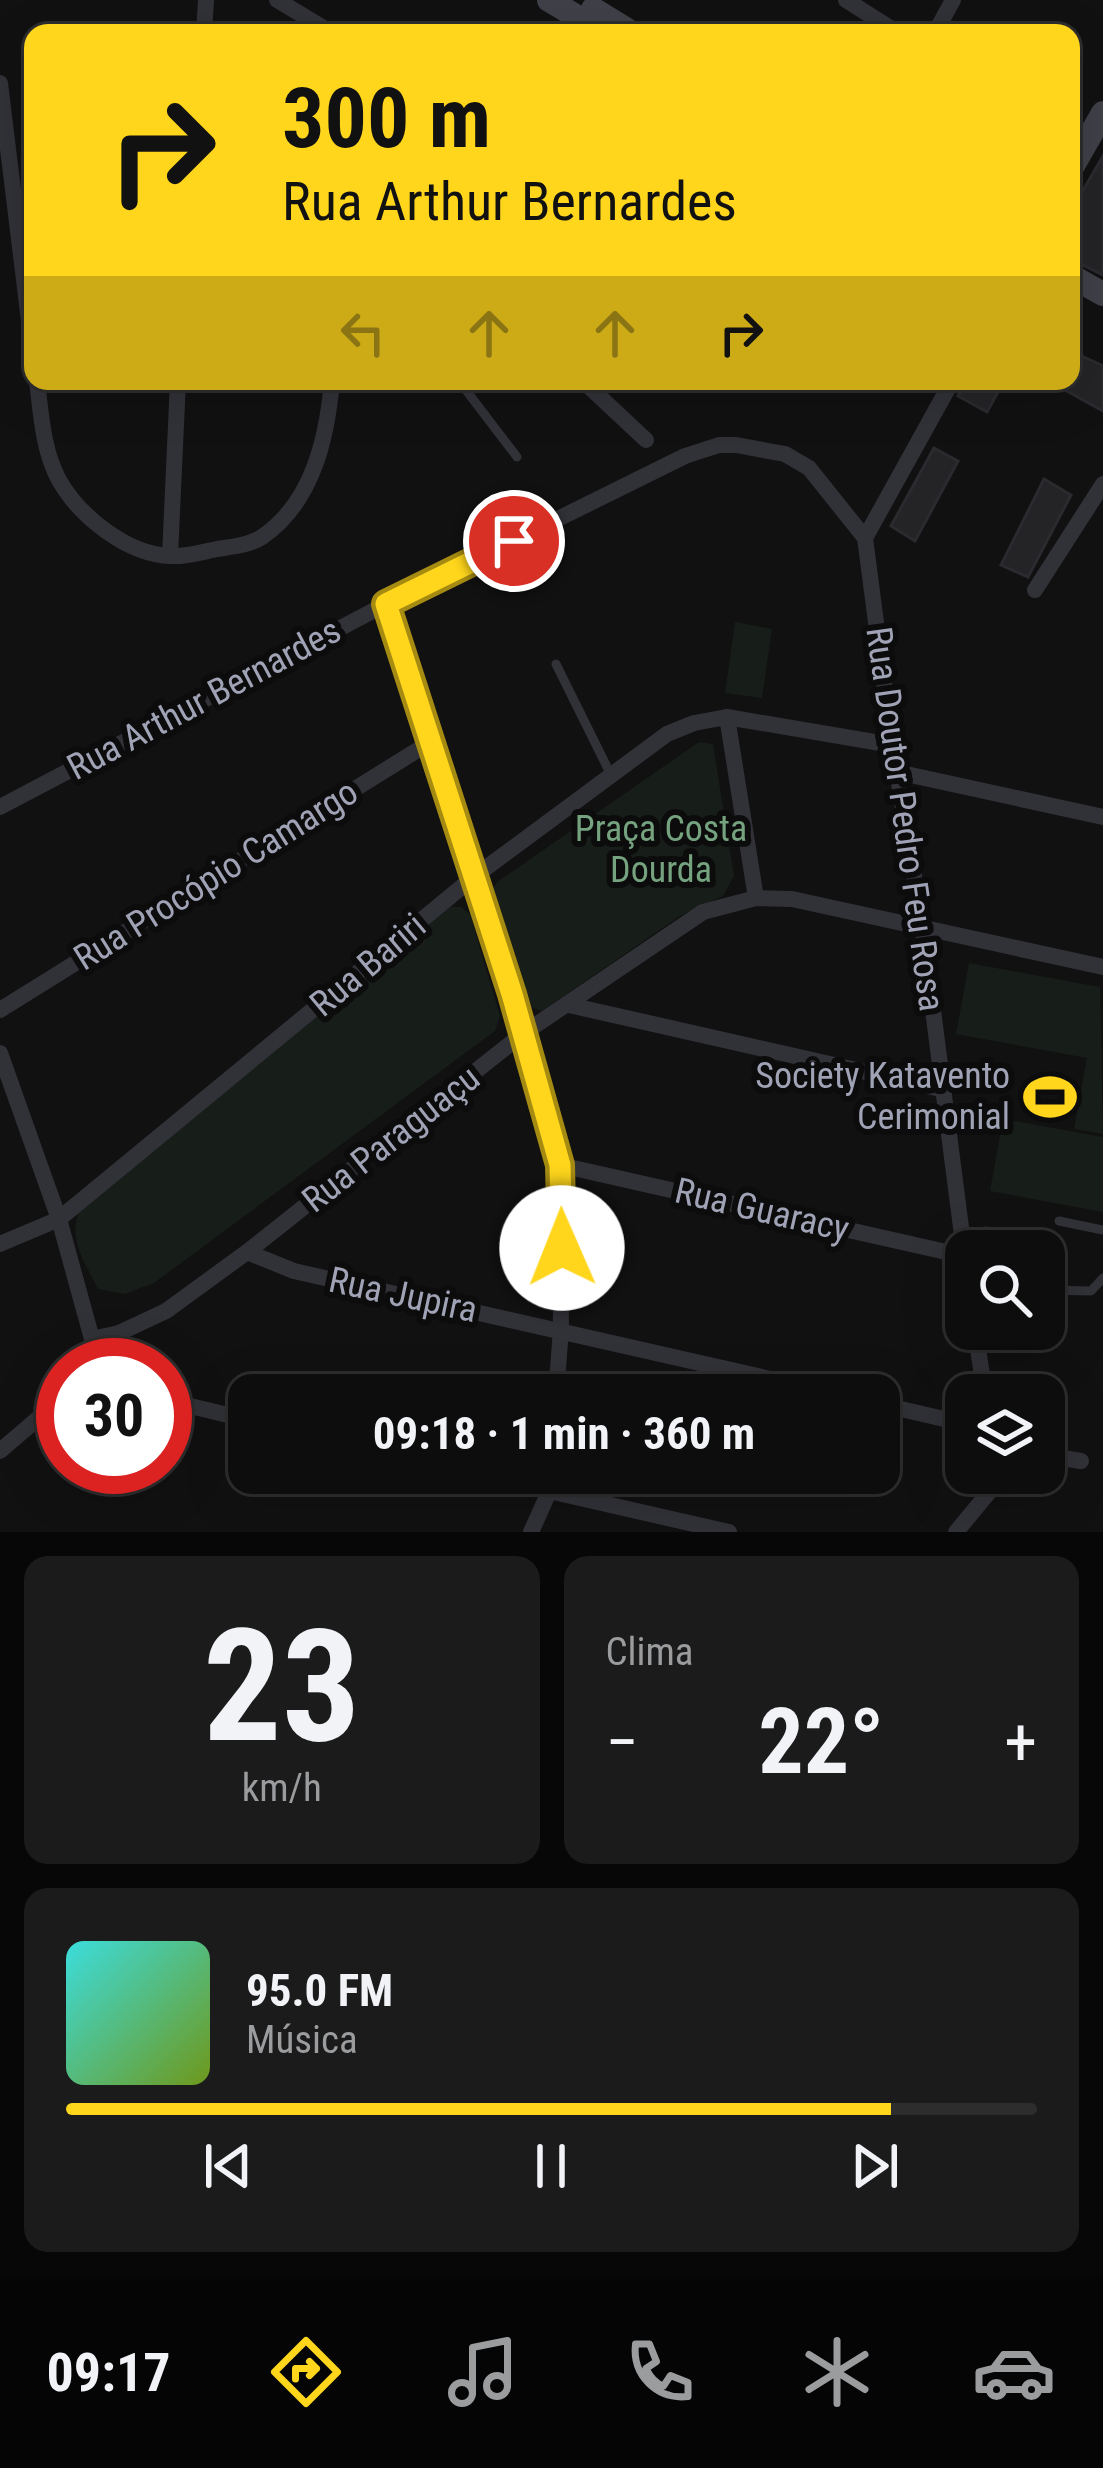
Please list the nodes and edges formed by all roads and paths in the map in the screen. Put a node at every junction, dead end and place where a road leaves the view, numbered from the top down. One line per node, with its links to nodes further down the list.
1 (277, 0): 5 (street)
2 (549, 0): 6 (street)
3 (578, 0): 7 (street)
4 (846, 0): 8 (street)
5 (317, 24)
6 (589, 24)
7 (617, 24)
8 (884, 24)
9 (0, 83): 12 (street)
10 (1103, 113): 11 (street)
11 (1080, 153)
12 (24, 280)
13 (38, 390): 23 (street)
14 (178, 390): 23 (street)
15 (331, 390): 23 (street)
16 (467, 390): 20 (lane)
17 (593, 390): 19 (street)
18 (947, 390): 22 (street)
19 (646, 440)
20 (517, 458)
21 (1103, 484): 24 (street)
22 (865, 538): 25 (street, Rua Arthur Bernardes); 29 (street, Rua Doutor Pedro Feu Rosa)
23 (170, 556)
24 (1035, 590)
25 (386, 604): 28 (street); 32 (street, Rua Arthur Bernardes)
26 (556, 664): 31 (lane)
27 (727, 717): 29 (street, Rua Bariri); 31 (street, Rua Bariri); 35 (street)
28 (432, 741): 34 (street); 39 (street, Rua Procópio Camargo)
29 (892, 745): 30 (street, Rua Doutor Pedro Feu Rosa)
30 (897, 772): 33 (street); 36 (street, Rua Doutor Pedro Feu Rosa)
31 (610, 773): 34 (street, Rua Bariri)
32 (0, 806)
33 (1103, 817)
34 (475, 875): 40 (street); 44 (street, Rua Bariri)
35 (757, 898): 36 (street, Rua Paraguaçu); 38 (street, Rua Paraguaçu)
36 (922, 925): 37 (street, Rua Paraguaçu); 42 (street, Rua Doutor Pedro Feu Rosa)
37 (1102, 963)
38 (569, 1005): 40 (street, Rua Paraguaçu); 42 (street)
39 (0, 1010)
40 (524, 1033): 43 (street); 49 (street, Rua Paraguaçu)
41 (0, 1053): 44 (street)
42 (945, 1090): 46 (street, Rua Doutor Pedro Feu Rosa)
43 (560, 1165): 50 (street, Rua Guaracy); 53 (street)
44 (59, 1220): 48 (street, Rua Bariri); 54 (street)
45 (1059, 1221): 47 (lane)
46 (961, 1230)
47 (1103, 1230)
48 (0, 1244)
49 (247, 1252): 53 (street, Rua Jupira); 55 (street, Rua Paraguaçu)
50 (945, 1252)
51 (1103, 1278): 52 (lane)
52 (1065, 1290)
53 (561, 1329): 56 (street); 57 (street, Rua Jupira)
54 (92, 1338)
55 (96, 1338)
56 (558, 1374)
57 (752, 1374)
58 (192, 1406): 60 (street)
59 (900, 1409): 61 (street)
60 (228, 1415)
61 (945, 1419)
62 (36, 1420): 63 (street)
63 (0, 1450)
64 (1065, 1458): 65 (street)
65 (1081, 1461)
66 (545, 1494): 69 (street)
67 (592, 1494): 70 (street)
68 (988, 1494): 71 (street)
69 (531, 1532)
70 (730, 1532)
71 (956, 1532)

